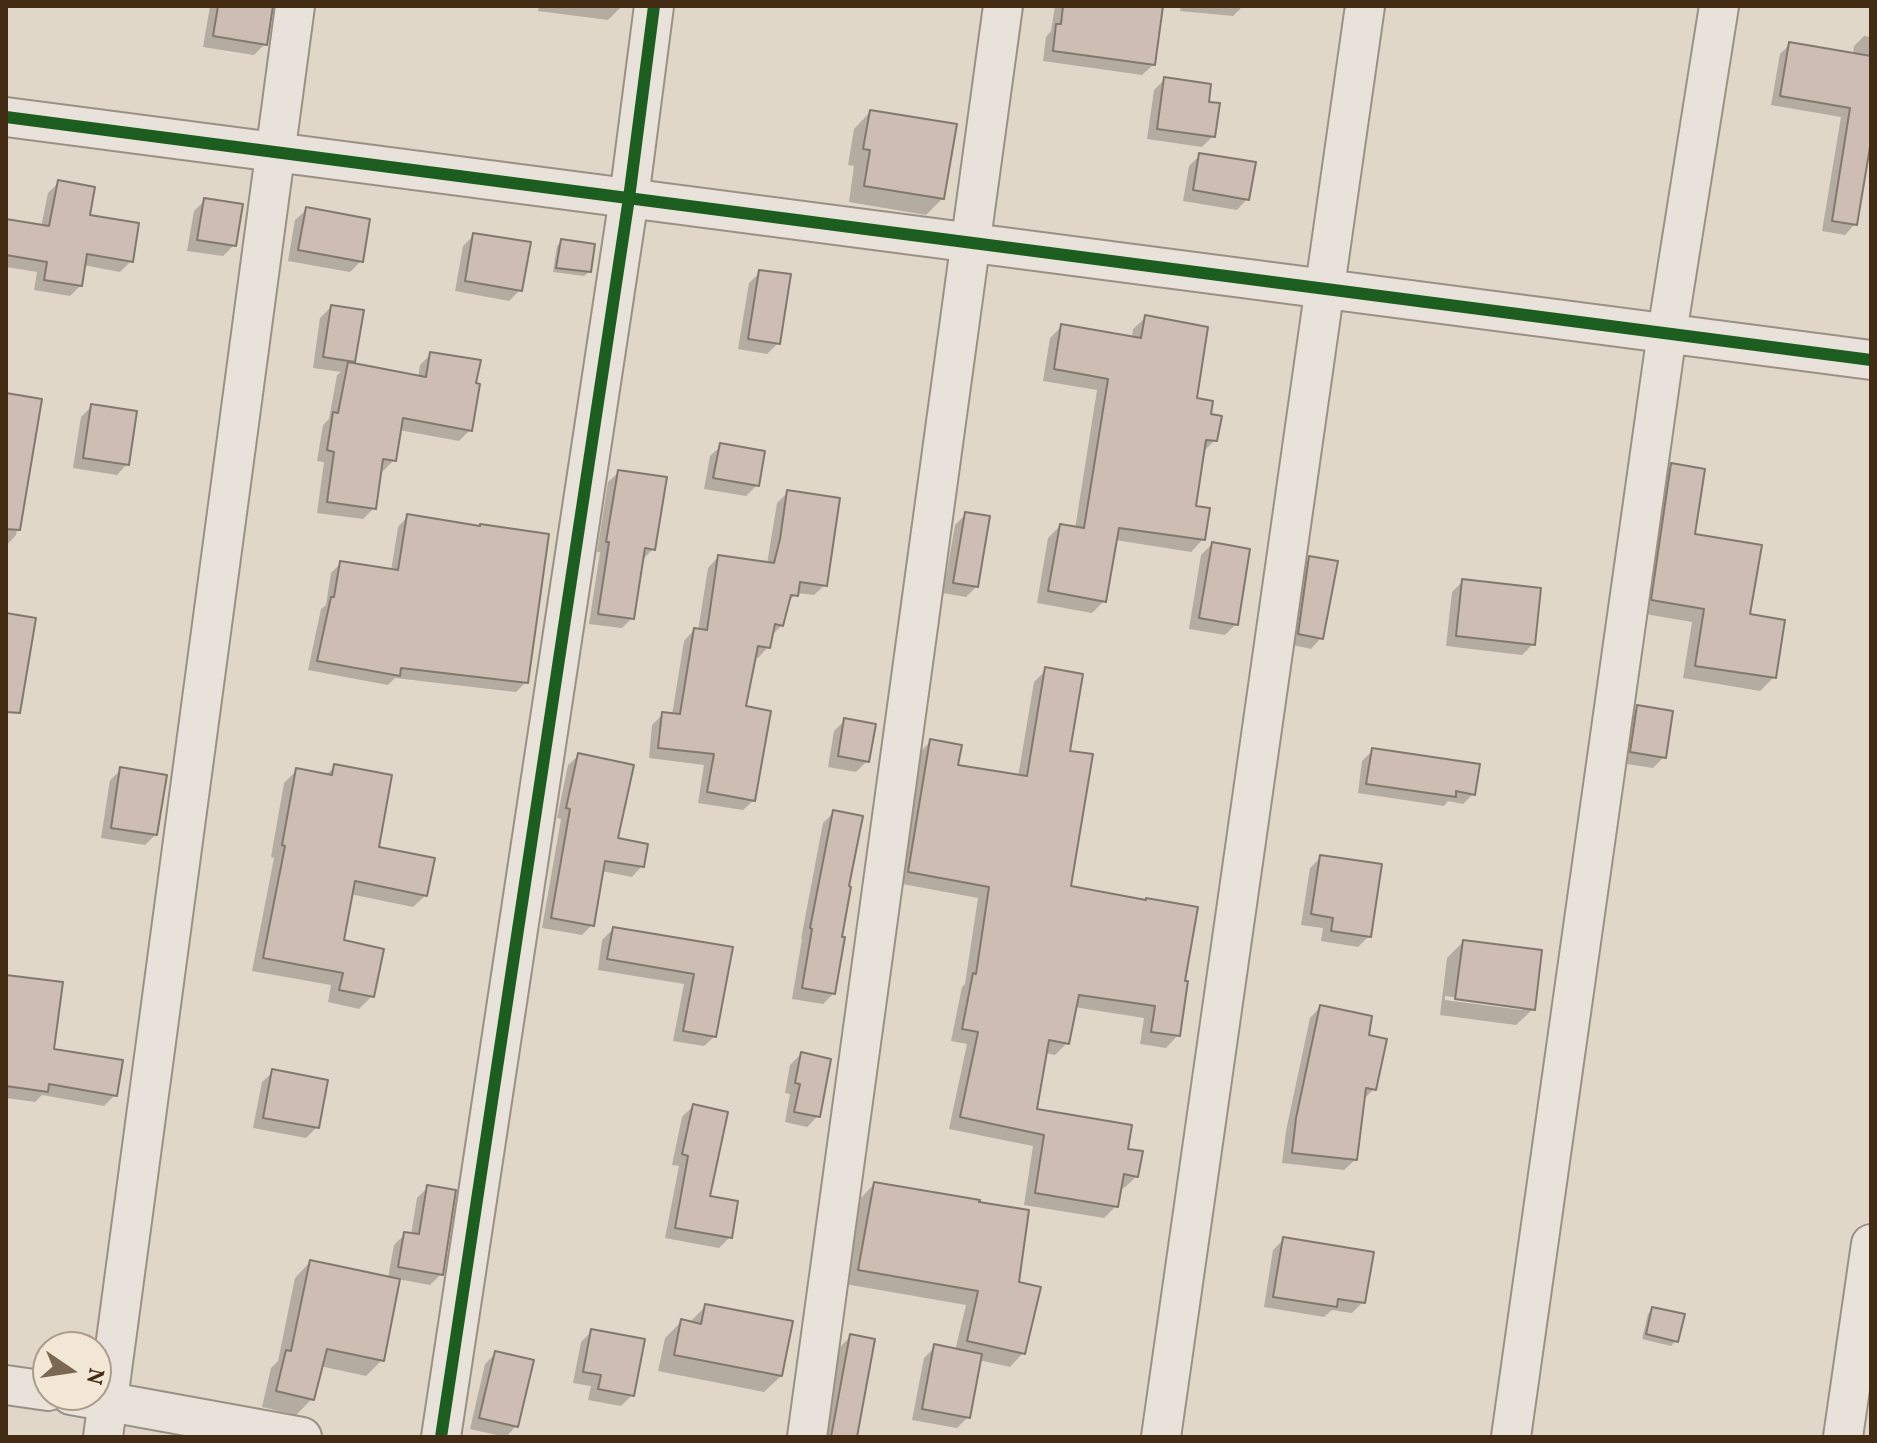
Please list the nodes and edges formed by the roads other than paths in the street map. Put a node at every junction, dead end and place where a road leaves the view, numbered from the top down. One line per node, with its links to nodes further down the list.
1 (295, 6): 7 (street)
2 (654, 6): 8 (street)
3 (1003, 6): 9 (street)
4 (1365, 6): 10 (street)
5 (1719, 6): 11 (street)
6 (6, 117): 7 (street)
7 (276, 152): 8 (street); 14 (street)
8 (629, 198): 9 (street); 19 (street)
9 (971, 242): 10 (street); 20 (street)
10 (1324, 288): 11 (street); 21 (street)
11 (1667, 333): 12 (street); 22 (street)
12 (1871, 360)
13 (1871, 1244): 23 (street)
14 (105, 1331)
15 (6, 1385): 16 (street)
16 (32, 1389)
17 (93, 1411): 18 (street)
18 (302, 1437)
19 (441, 1437)
20 (807, 1437)
21 (1161, 1437)
22 (1511, 1437)
23 (1843, 1437)

